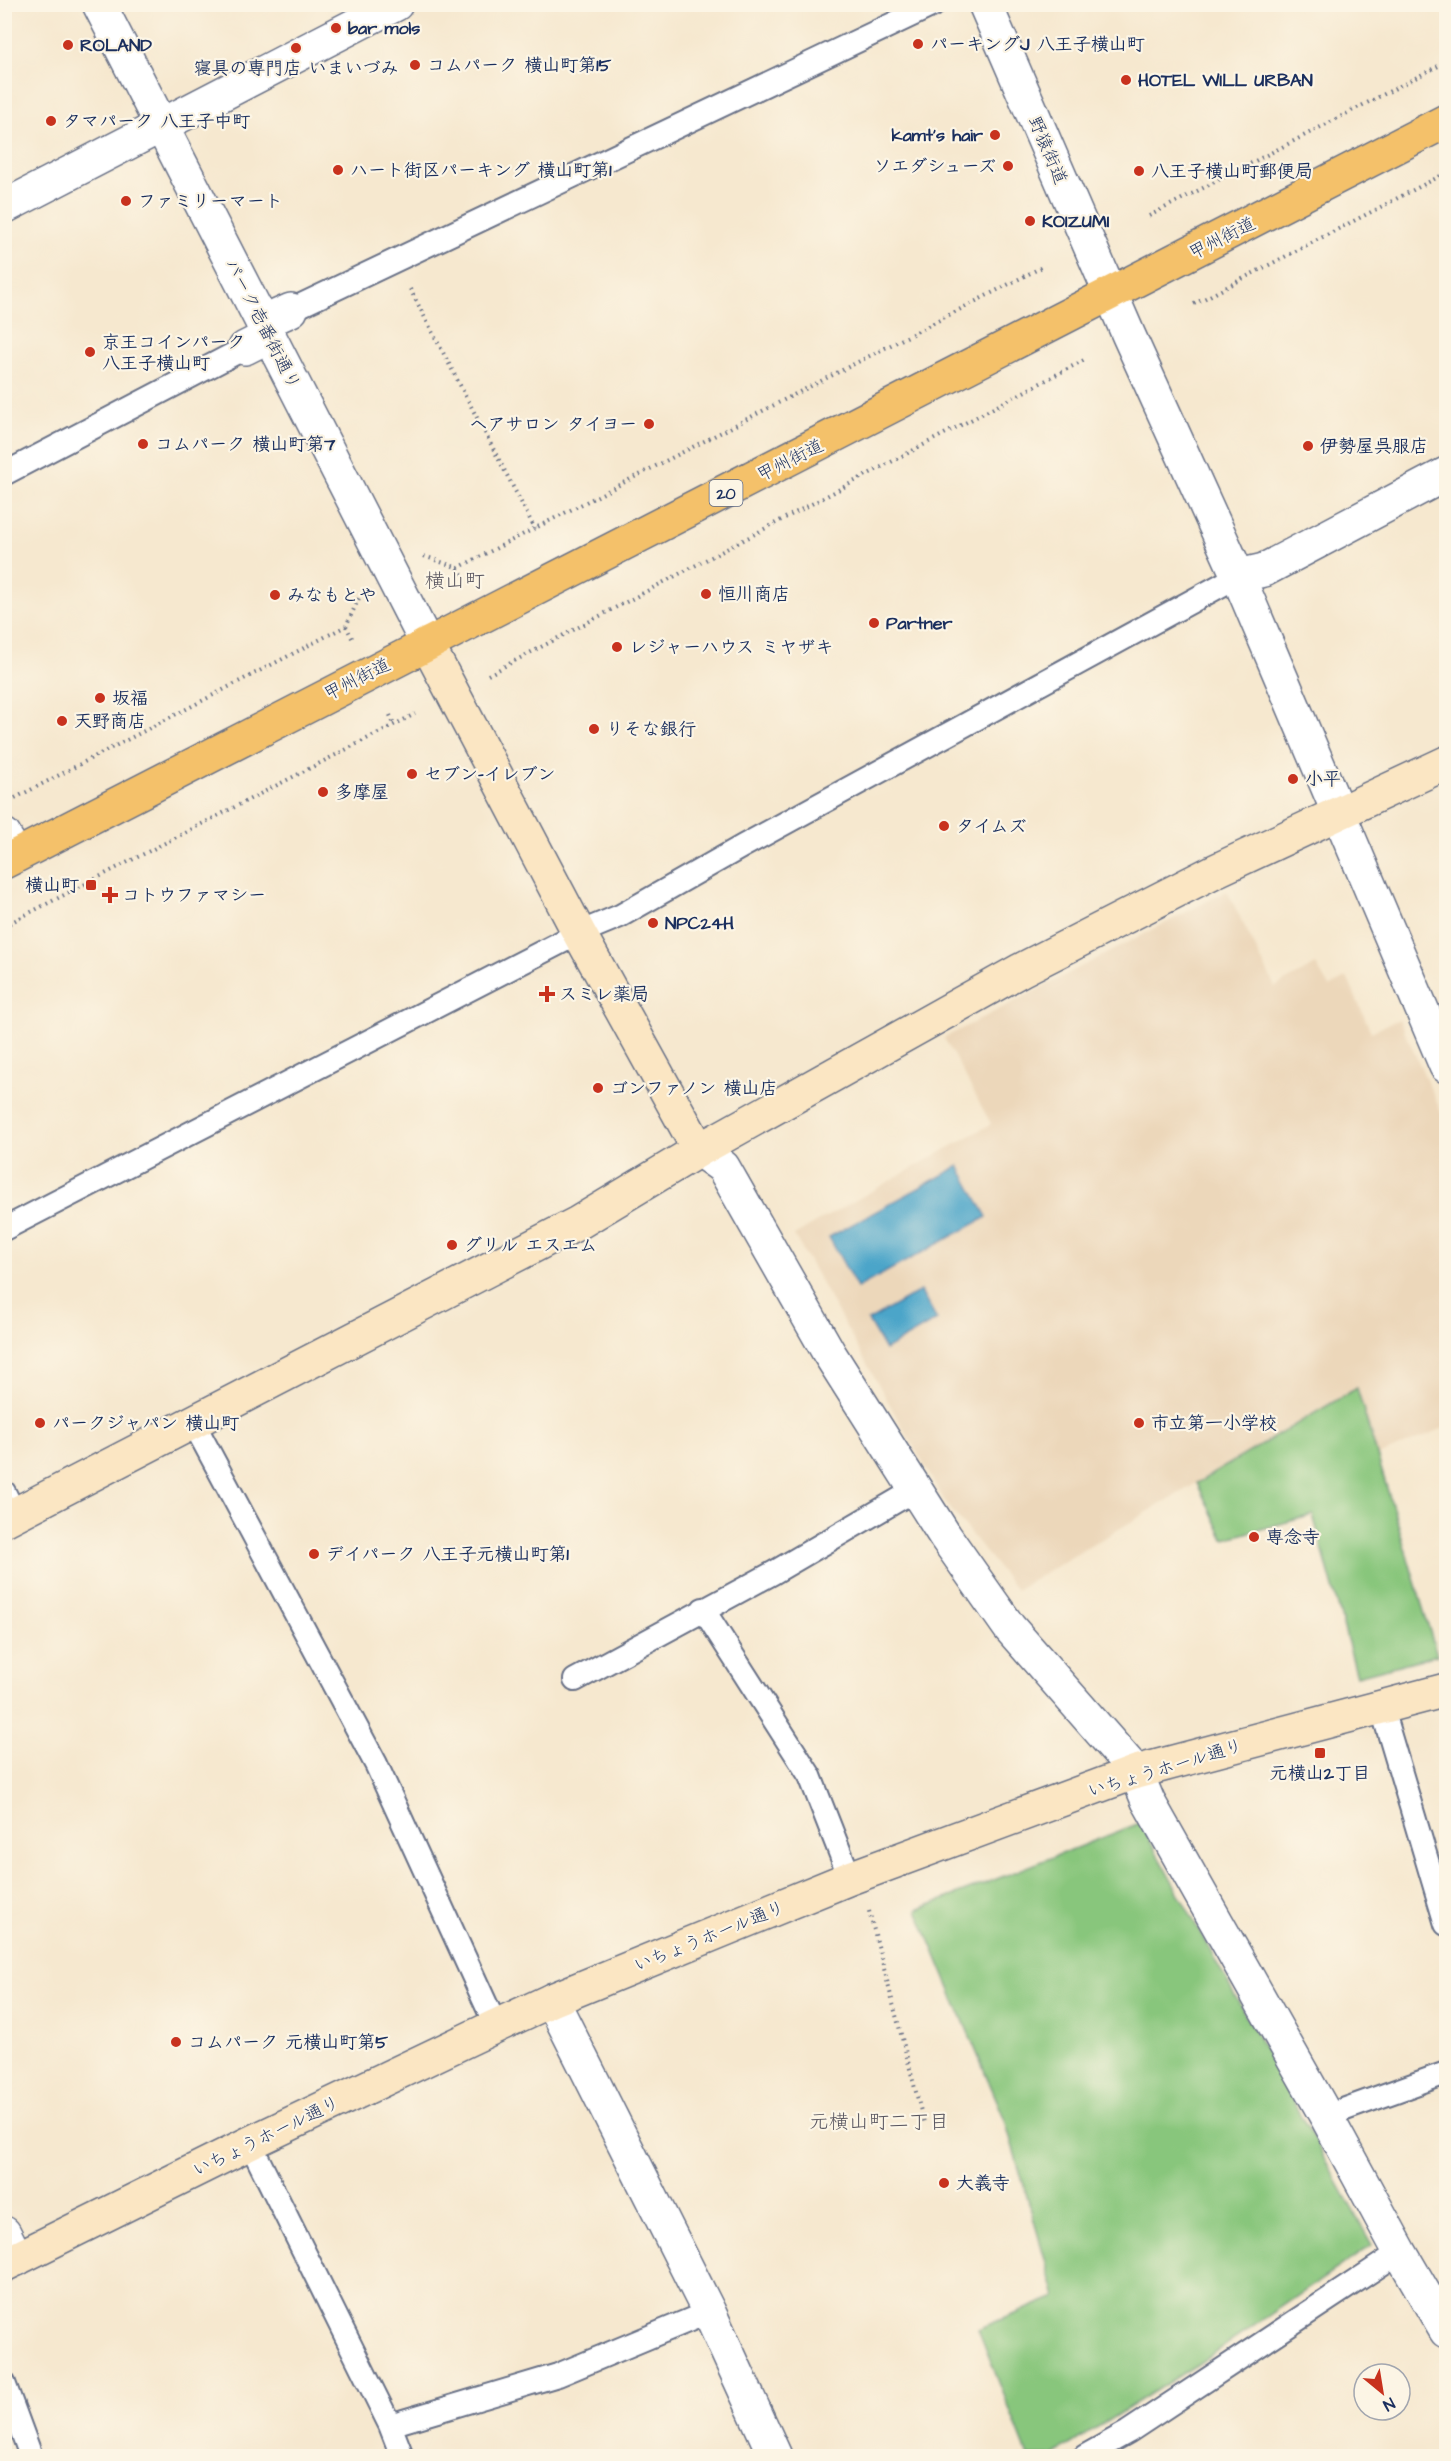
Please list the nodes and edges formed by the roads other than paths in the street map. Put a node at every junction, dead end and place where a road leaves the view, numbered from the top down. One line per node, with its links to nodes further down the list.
1 (99, 4): 6 (street, パーク壱番街通り)
2 (396, 4): 6 (street)
3 (935, 4): 9 (lane)
4 (986, 4): 8 (street, 野猿街道)
5 (1446, 121): 8 (highway, 甲州街道 / 20)
6 (161, 126): 7 (street); 9 (street, パーク壱番街通り)
7 (4, 207)
8 (1112, 296): 12 (street, 野猿街道); 13 (highway, 甲州街道 / 20)
9 (267, 329): 10 (lane); 13 (street, パーク壱番街通り)
10 (4, 474)
11 (1446, 474): 12 (street)
12 (1238, 576): 15 (street, 野猿街道); 17 (lane)
13 (427, 644): 16 (highway, 甲州街道 / 20); 17 (street)
14 (1446, 763): 15 (street)
15 (1340, 812): 18 (street, 野猿街道); 19 (street)
16 (8, 851)
17 (579, 933): 19 (street); 20 (lane)
18 (1443, 1045)
19 (699, 1150): 21 (street); 22 (street)
20 (4, 1229)
21 (194, 1422): 23 (street); 32 (lane)
22 (915, 1490): 24 (lane); 28 (street)
23 (8, 1509)
24 (703, 1610): 25 (lane); 29 (lane)
25 (575, 1680)
26 (1446, 1690): 27 (street, いちょうホール通り)
27 (1382, 1707): 28 (street, いちょうホール通り); 30 (lane)
28 (1136, 1773): 29 (street, いちょうホール通り); 34 (street)
29 (850, 1878): 31 (street, いちょうホール通り)
30 (1446, 1924)
31 (552, 2000): 32 (street, いちょうホール通り); 38 (street)
32 (496, 2026): 35 (street, いちょうホール通り)
33 (1446, 2073): 34 (lane)
34 (1326, 2116): 37 (street)
35 (250, 2142): 36 (street, いちょうホール通り); 41 (lane)
36 (9, 2252)
37 (1400, 2252): 39 (street); 45 (lane)
38 (709, 2312): 41 (lane); 44 (street)
39 (1446, 2328)
40 (4, 2383): 42 (lane)
41 (390, 2425): 43 (lane)
42 (31, 2457)
43 (402, 2457)
44 (776, 2457)
45 (1085, 2457)

